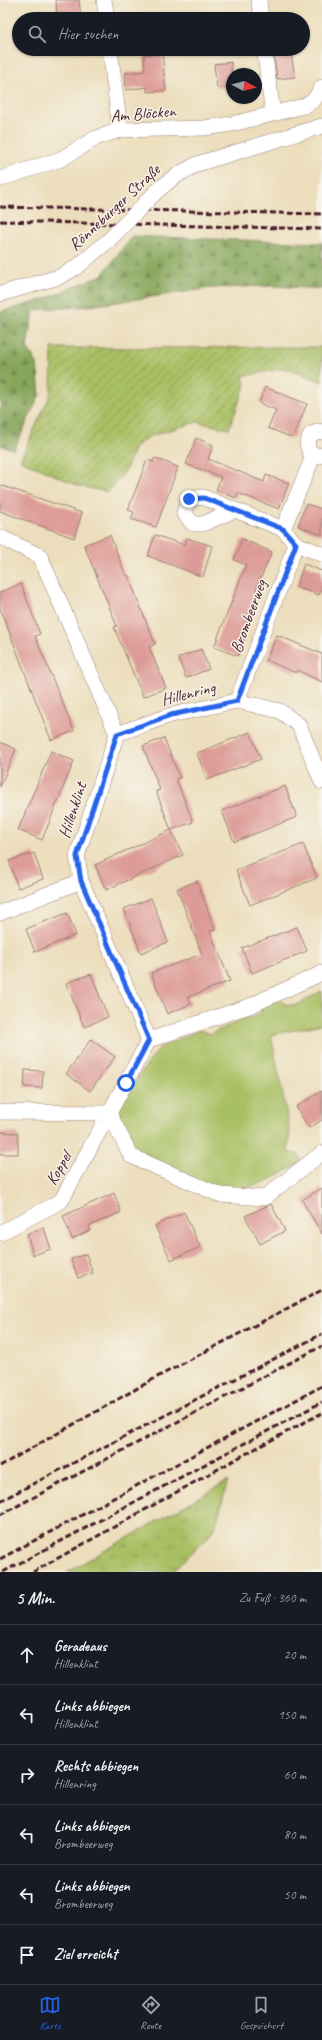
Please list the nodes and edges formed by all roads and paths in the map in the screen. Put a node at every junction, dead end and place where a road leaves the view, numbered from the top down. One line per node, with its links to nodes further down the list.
1 (104, 0): 3 (street)
2 (259, 0): 4 (street)
3 (106, 12)
4 (260, 12)
5 (111, 56): 10 (street)
6 (265, 56): 8 (street)
7 (322, 87): 8 (street, Am Blöcken)
8 (273, 114): 10 (street, Am Blöcken)
9 (322, 126): 12 (street, Rönneburger Straße, bridge)
10 (120, 130): 11 (street, Am Blöcken)
11 (0, 178)
12 (0, 294)
13 (322, 432): 14 (street)
14 (318, 455): 16 (street)
15 (235, 510): 16 (street)
16 (283, 529): 18 (street)
17 (0, 537): 21 (street)
18 (296, 544): 19 (street); 20 (street, Brombeerweg)
19 (322, 554)
20 (237, 701): 21 (street, Hillenring); 22 (street, Hillenring)
21 (117, 734): 23 (street, Hillenklint)
22 (322, 782)
23 (81, 881): 24 (street); 26 (street, Hillenklint)
24 (0, 913)
25 (322, 973): 26 (street)
26 (149, 1040): 28 (street)
27 (0, 1112): 28 (street)
28 (109, 1113): 29 (street); 30 (street, Koppel)
29 (322, 1152)
30 (0, 1233)

